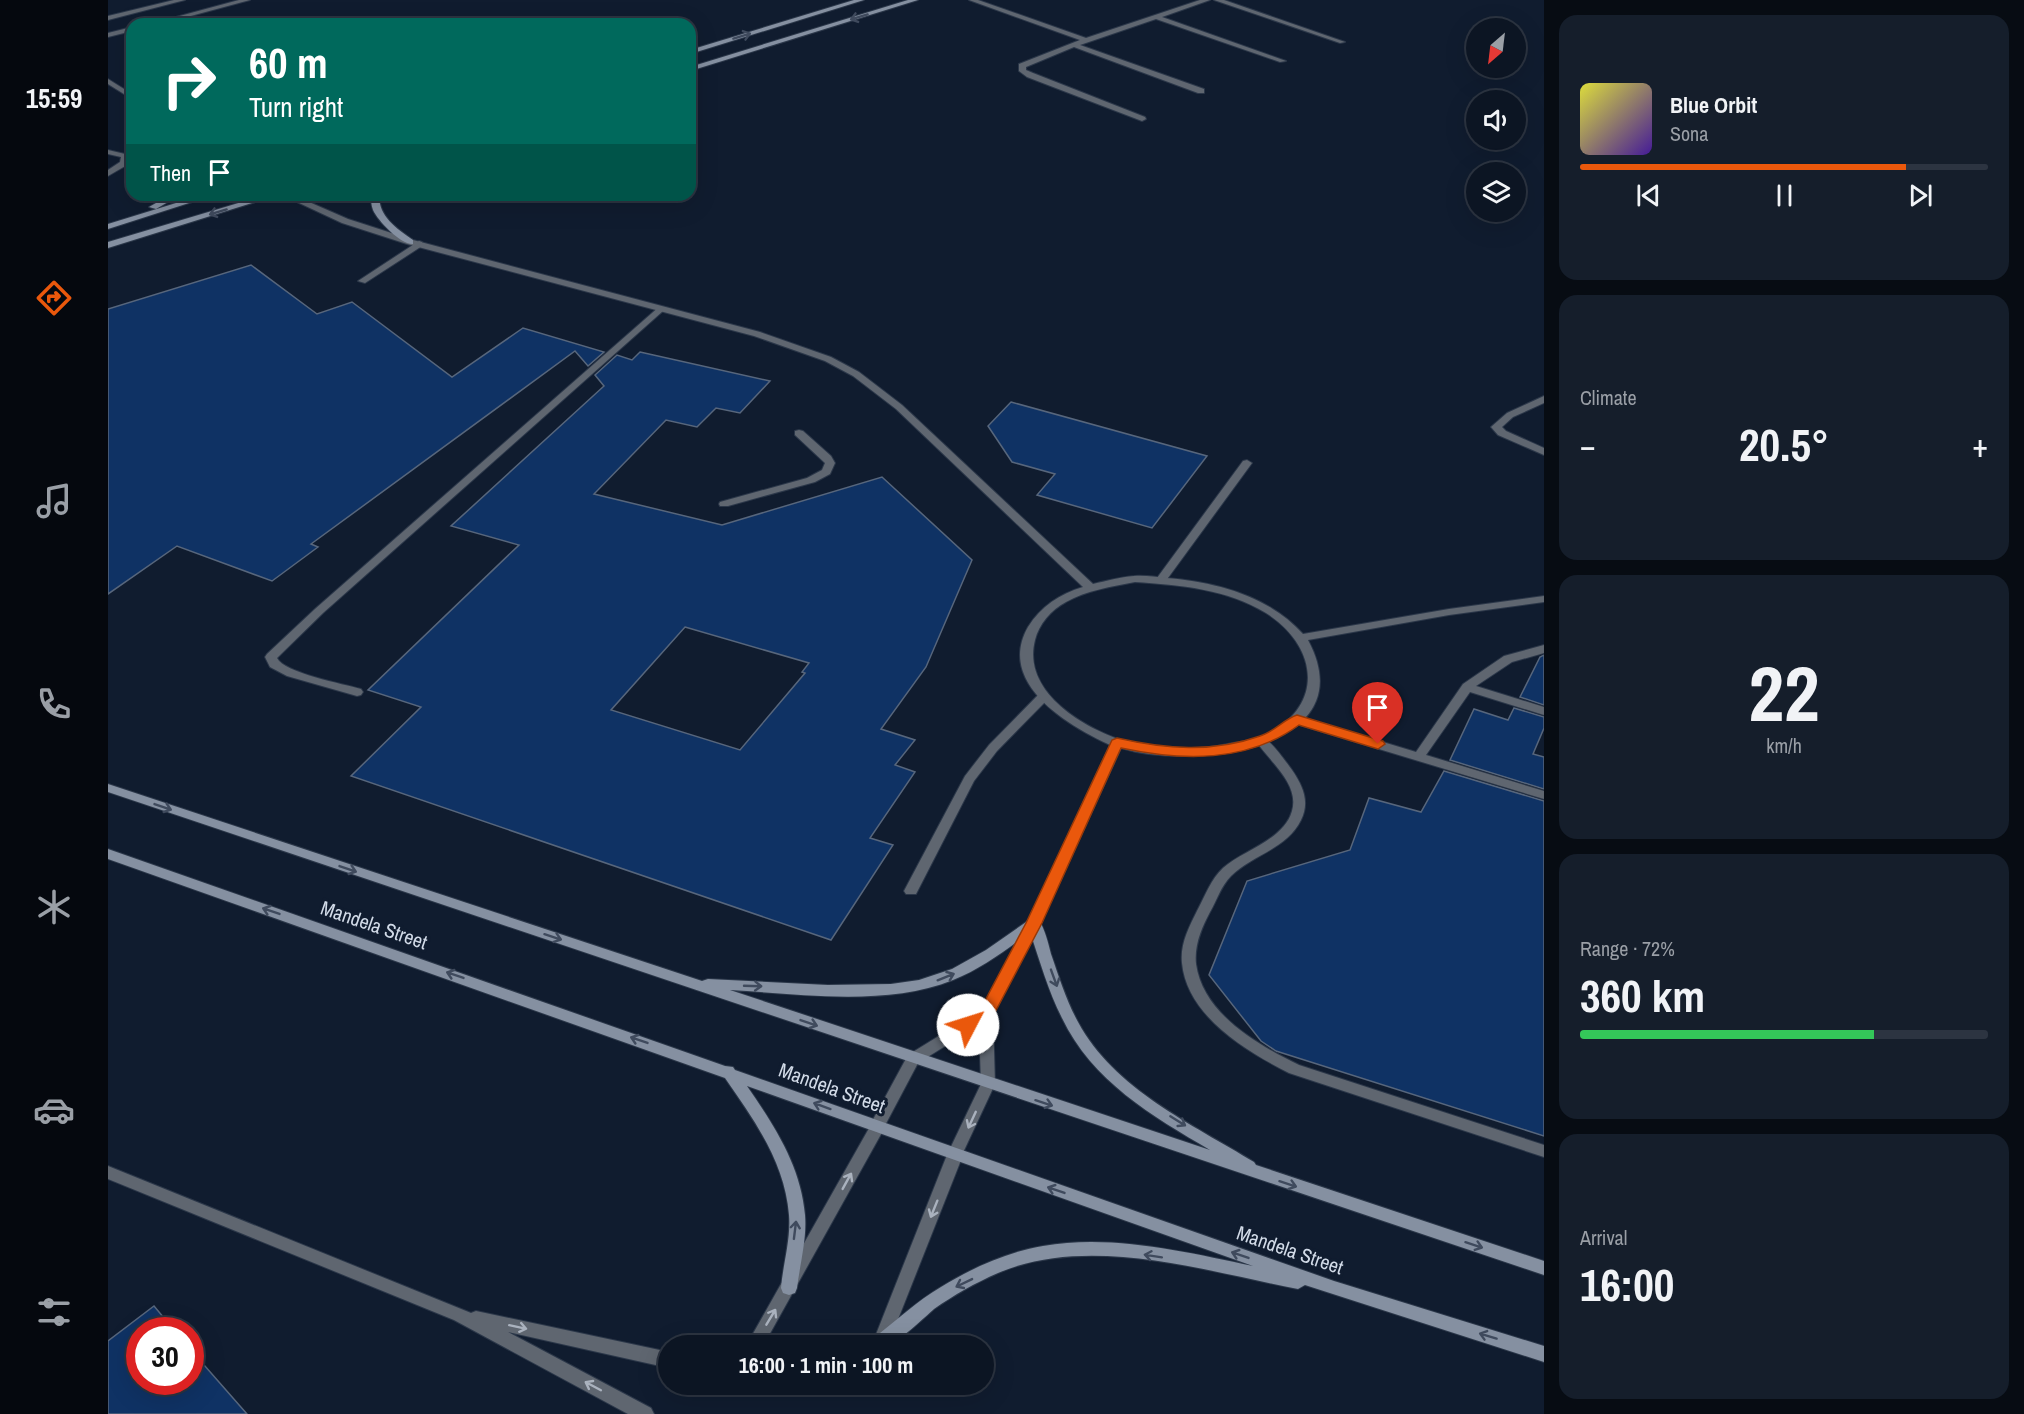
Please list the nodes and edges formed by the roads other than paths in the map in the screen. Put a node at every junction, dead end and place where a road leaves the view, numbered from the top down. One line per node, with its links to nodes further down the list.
1 (182, 0): 11 (street)
2 (247, 0): 8 (street)
3 (861, 0): 18 (main road, one-way to 3)
4 (915, 0): 20 (main road, one-way to 20)
5 (972, 0): 15 (street)
6 (1207, 0): 9 (street)
7 (1216, 0): 16 (street)
8 (181, 17): 10 (street)
9 (1156, 17): 15 (street); 19 (street)
10 (177, 18)
11 (108, 19): 12 (street)
12 (126, 29)
13 (126, 30): 14 (street)
14 (108, 35)
15 (1086, 40): 17 (street)
16 (1342, 42)
17 (1074, 45): 22 (street); 24 (street)
18 (696, 50)
19 (1282, 62)
20 (696, 67)
21 (108, 81): 23 (street)
22 (1202, 91)
23 (126, 93)
24 (1142, 119)
25 (108, 152): 26 (street)
26 (126, 155)
27 (126, 160): 28 (street)
28 (108, 174)
29 (165, 201): 34 (main road)
30 (191, 201): 34 (main road)
31 (254, 201): 37 (main road, one-way to 37)
32 (299, 201): 36 (street)
33 (374, 201): 36 (main road)
34 (123, 223): 35 (main road)
35 (108, 227)
36 (414, 243): 38 (street); 39 (street)
37 (108, 245)
38 (362, 281)
39 (660, 309): 46 (street); 51 (street)
40 (1544, 399): 42 (street)
41 (799, 433): 44 (street)
42 (1544, 452)
43 (1247, 463): 45 (street)
44 (724, 504)
45 (1161, 580): 46 (street); 48 (street)
46 (1090, 587): 52 (street)
47 (1544, 599): 48 (street)
48 (1301, 638): 54 (street)
49 (1544, 649): 50 (street)
50 (1467, 687): 53 (street); 57 (street)
51 (357, 692)
52 (1043, 697): 56 (street); 61 (street)
53 (1544, 711)
54 (1297, 720): 55 (street); 57 (street)
55 (1262, 741): 56 (street); 69 (street)
56 (1117, 743): 62 (street)
57 (1419, 756): 59 (street)
58 (108, 788): 63 (main road, one-way to 63)
59 (1544, 795)
60 (108, 854): 66 (main road, Mandela Street, one-way to 60)
61 (911, 891)
62 (1034, 923): 63 (main road, one-way to 62); 64 (street); 72 (main road, one-way to 72)
63 (695, 984): 65 (main road, one-way to 65)
64 (986, 1014): 65 (street); 67 (street)
65 (913, 1059): 67 (main road); 68 (street)
66 (728, 1071): 68 (main road, Mandela Street, one-way to 66); 74 (main road, one-way to 66)
67 (988, 1084): 70 (street, one-way to 70); 72 (main road, one-way to 72)
68 (877, 1127): 70 (main road, Mandela Street); 74 (street, one-way to 68)
69 (1544, 1151)
70 (955, 1155): 75 (main road, Mandela Street, one-way to 70); 78 (street, one-way to 78)
71 (108, 1172): 76 (street)
72 (1264, 1176): 73 (main road, one-way to 73)
73 (1544, 1268)
74 (789, 1288): 77 (street, one-way to 74)
75 (1334, 1288): 79 (main road, one-way to 79); 80 (main road, Mandela Street, one-way to 75)
76 (460, 1315): 81 (street, one-way to 81); 82 (street, one-way to 76)
77 (761, 1335)
78 (884, 1335)
79 (892, 1335)
80 (1544, 1354)
81 (658, 1358)
82 (645, 1414)

